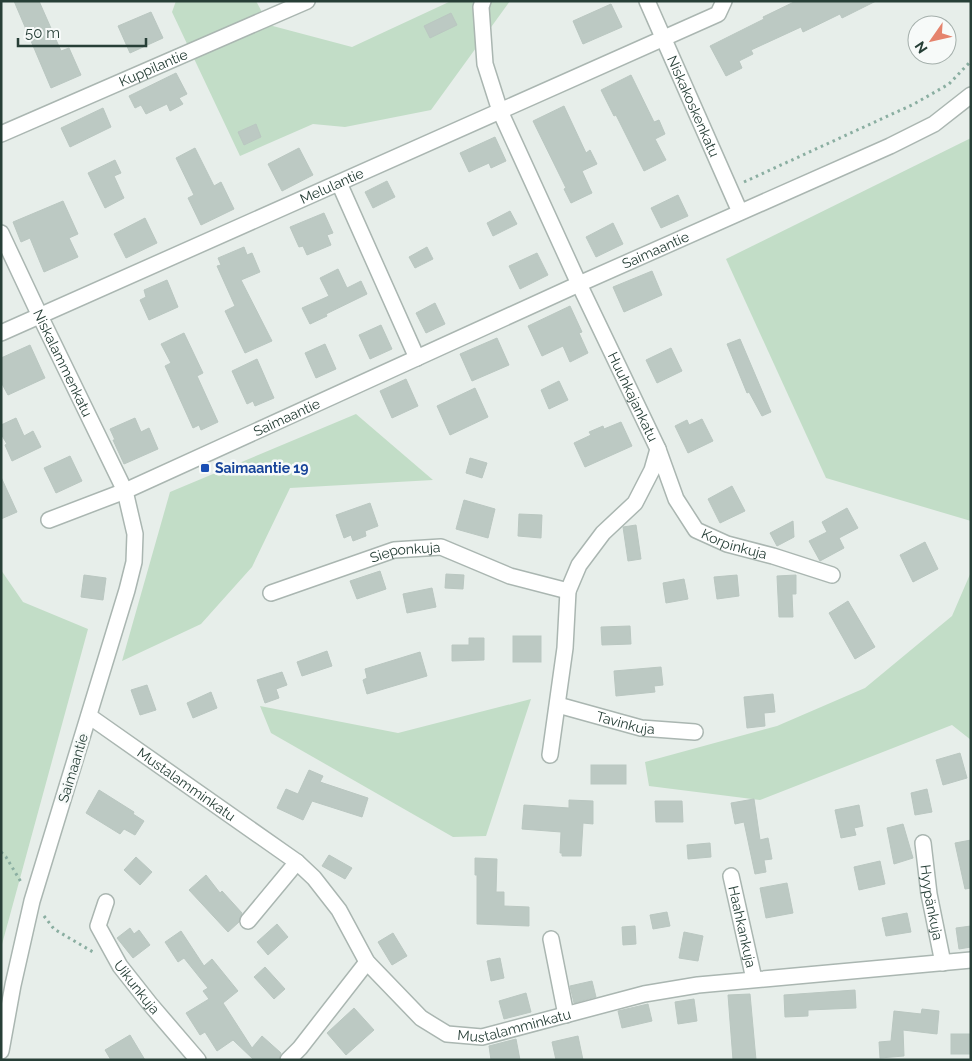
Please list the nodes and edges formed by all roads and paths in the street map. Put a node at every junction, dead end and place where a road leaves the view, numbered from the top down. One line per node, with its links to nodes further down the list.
1 (306, 1): 9 (street, Kuppilantie)
2 (483, 1): 8 (street, Huuhkajankatu)
3 (647, 1): 5 (street, Niskakoskenkatu)
4 (724, 1): 5 (street, Melulantie)
5 (664, 39): 8 (street, Melulantie); 11 (street, Niskakoskenkatu)
6 (971, 61): 11 (path)
7 (971, 95): 12 (street, Saimaantie)
8 (500, 111): 10 (street, Melulantie); 14 (street, Huuhkajankatu)
9 (1, 134)
10 (339, 183): 15 (street, Melulantie); 17 (street)
11 (729, 189): 12 (street, Niskakoskenkatu)
12 (740, 212): 14 (street, Saimaantie)
13 (1, 233): 15 (street, Niskalammenkatu)
14 (579, 284): 17 (street, Saimaantie); 18 (street, Huuhkajankatu)
15 (40, 316): 16 (street, Melulantie); 19 (street, Niskalammenkatu)
16 (1, 333)
17 (417, 358): 19 (street, Saimaantie)
18 (658, 450): 21 (street, Korpinkuja); 22 (street, Huuhkajankatu)
19 (125, 491): 20 (street); 25 (street, Saimaantie)
20 (49, 520)
21 (832, 575)
22 (568, 592): 23 (street, Sieponkuja); 24 (street, Huuhkajankatu)
23 (271, 593)
24 (558, 705): 26 (street, Tavinkuja); 27 (street, Huuhkajankatu)
25 (89, 716): 30 (street, Mustalamminkatu); 32 (street, Saimaantie)
26 (695, 732)
27 (550, 755)
28 (923, 843): 39 (street, Hyypänkuja)
29 (1, 852): 32 (path)
30 (297, 862): 34 (street); 38 (street, Mustalamminkatu)
31 (731, 876): 40 (street, Haahkankuja)
32 (32, 901): 36 (path); 42 (street, Saimaantie)
33 (106, 902): 43 (street, Uikunkuja)
34 (248, 921)
35 (551, 939): 41 (street)
36 (97, 954)
37 (971, 960): 39 (street, Mustalamminkatu)
38 (367, 962): 41 (street, Mustalamminkatu); 44 (street)
39 (943, 963): 40 (street, Mustalamminkatu)
40 (754, 979): 41 (street, Mustalamminkatu)
41 (566, 1015)
42 (1, 1051)
43 (198, 1060)
44 (288, 1060)

